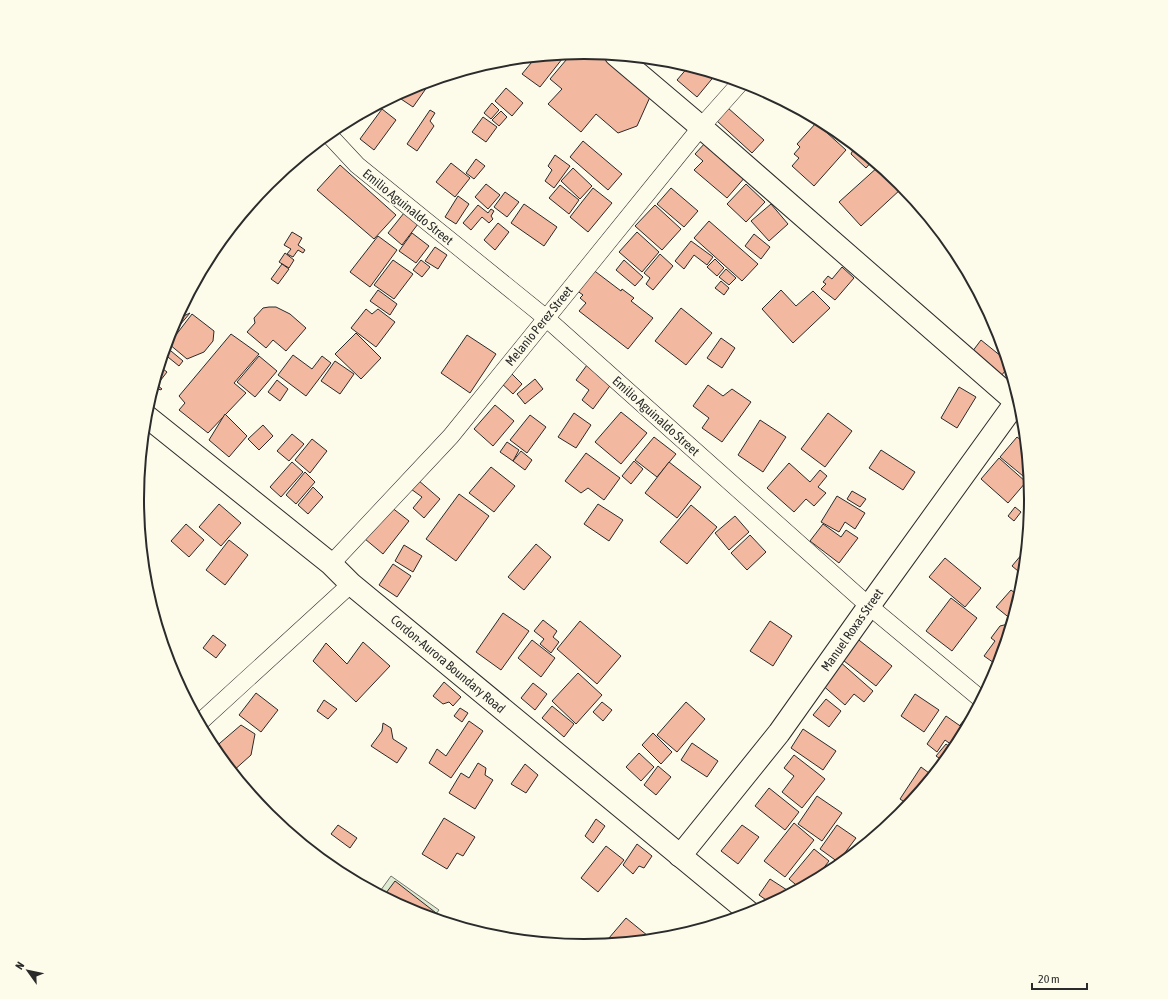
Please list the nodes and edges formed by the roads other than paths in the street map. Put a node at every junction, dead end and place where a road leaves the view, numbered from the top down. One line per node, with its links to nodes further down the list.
1 (623, 61): 3 (street)
2 (737, 86): 3 (street, Melanio Perez Street)
3 (701, 127): 5 (street, Melanio Perez Street); 6 (street)
4 (332, 138): 5 (street, Emilio Aguinaldo Street)
5 (546, 318): 9 (street, Melanio Perez Street); 11 (street, Emilio Aguinaldo Street)
6 (1012, 397)
7 (1014, 407): 11 (street, Manuel Roxas Street)
8 (151, 420): 9 (street, Cordon-Aurora Boundary Road)
9 (331, 564): 10 (street, Cordon-Aurora Boundary Road)
10 (351, 584): 13 (street); 14 (street, Cordon-Aurora Boundary Road)
11 (869, 606): 12 (street, Emilio Aguinaldo Street); 14 (street, Manuel Roxas Street)
12 (978, 696)
13 (202, 719)
14 (680, 856): 15 (street, Cordon-Aurora Boundary Road)
15 (745, 909)

